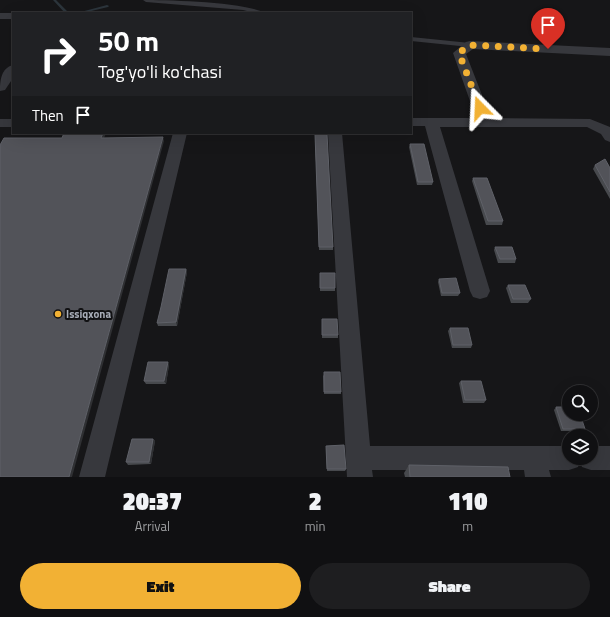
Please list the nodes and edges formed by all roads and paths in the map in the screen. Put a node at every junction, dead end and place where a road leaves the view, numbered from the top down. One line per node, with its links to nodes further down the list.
1 (146, 0): 2 (lane)
2 (257, 12)
3 (0, 16): 4 (street)
4 (12, 16)
5 (412, 39): 6 (lane)
6 (470, 45): 7 (street); 12 (street)
7 (610, 52)
8 (12, 69): 9 (street)
9 (0, 87)
10 (412, 122): 11 (street)
11 (431, 122): 12 (street); 18 (street)
12 (485, 122): 17 (street)
13 (0, 123): 14 (street)
14 (12, 123)
15 (180, 134): 24 (street)
16 (335, 134): 22 (street)
17 (608, 134)
18 (480, 291)
19 (598, 458): 20 (street)
20 (610, 458)
21 (562, 460): 23 (street)
22 (360, 467): 23 (street)
23 (536, 467)
24 (92, 477)

